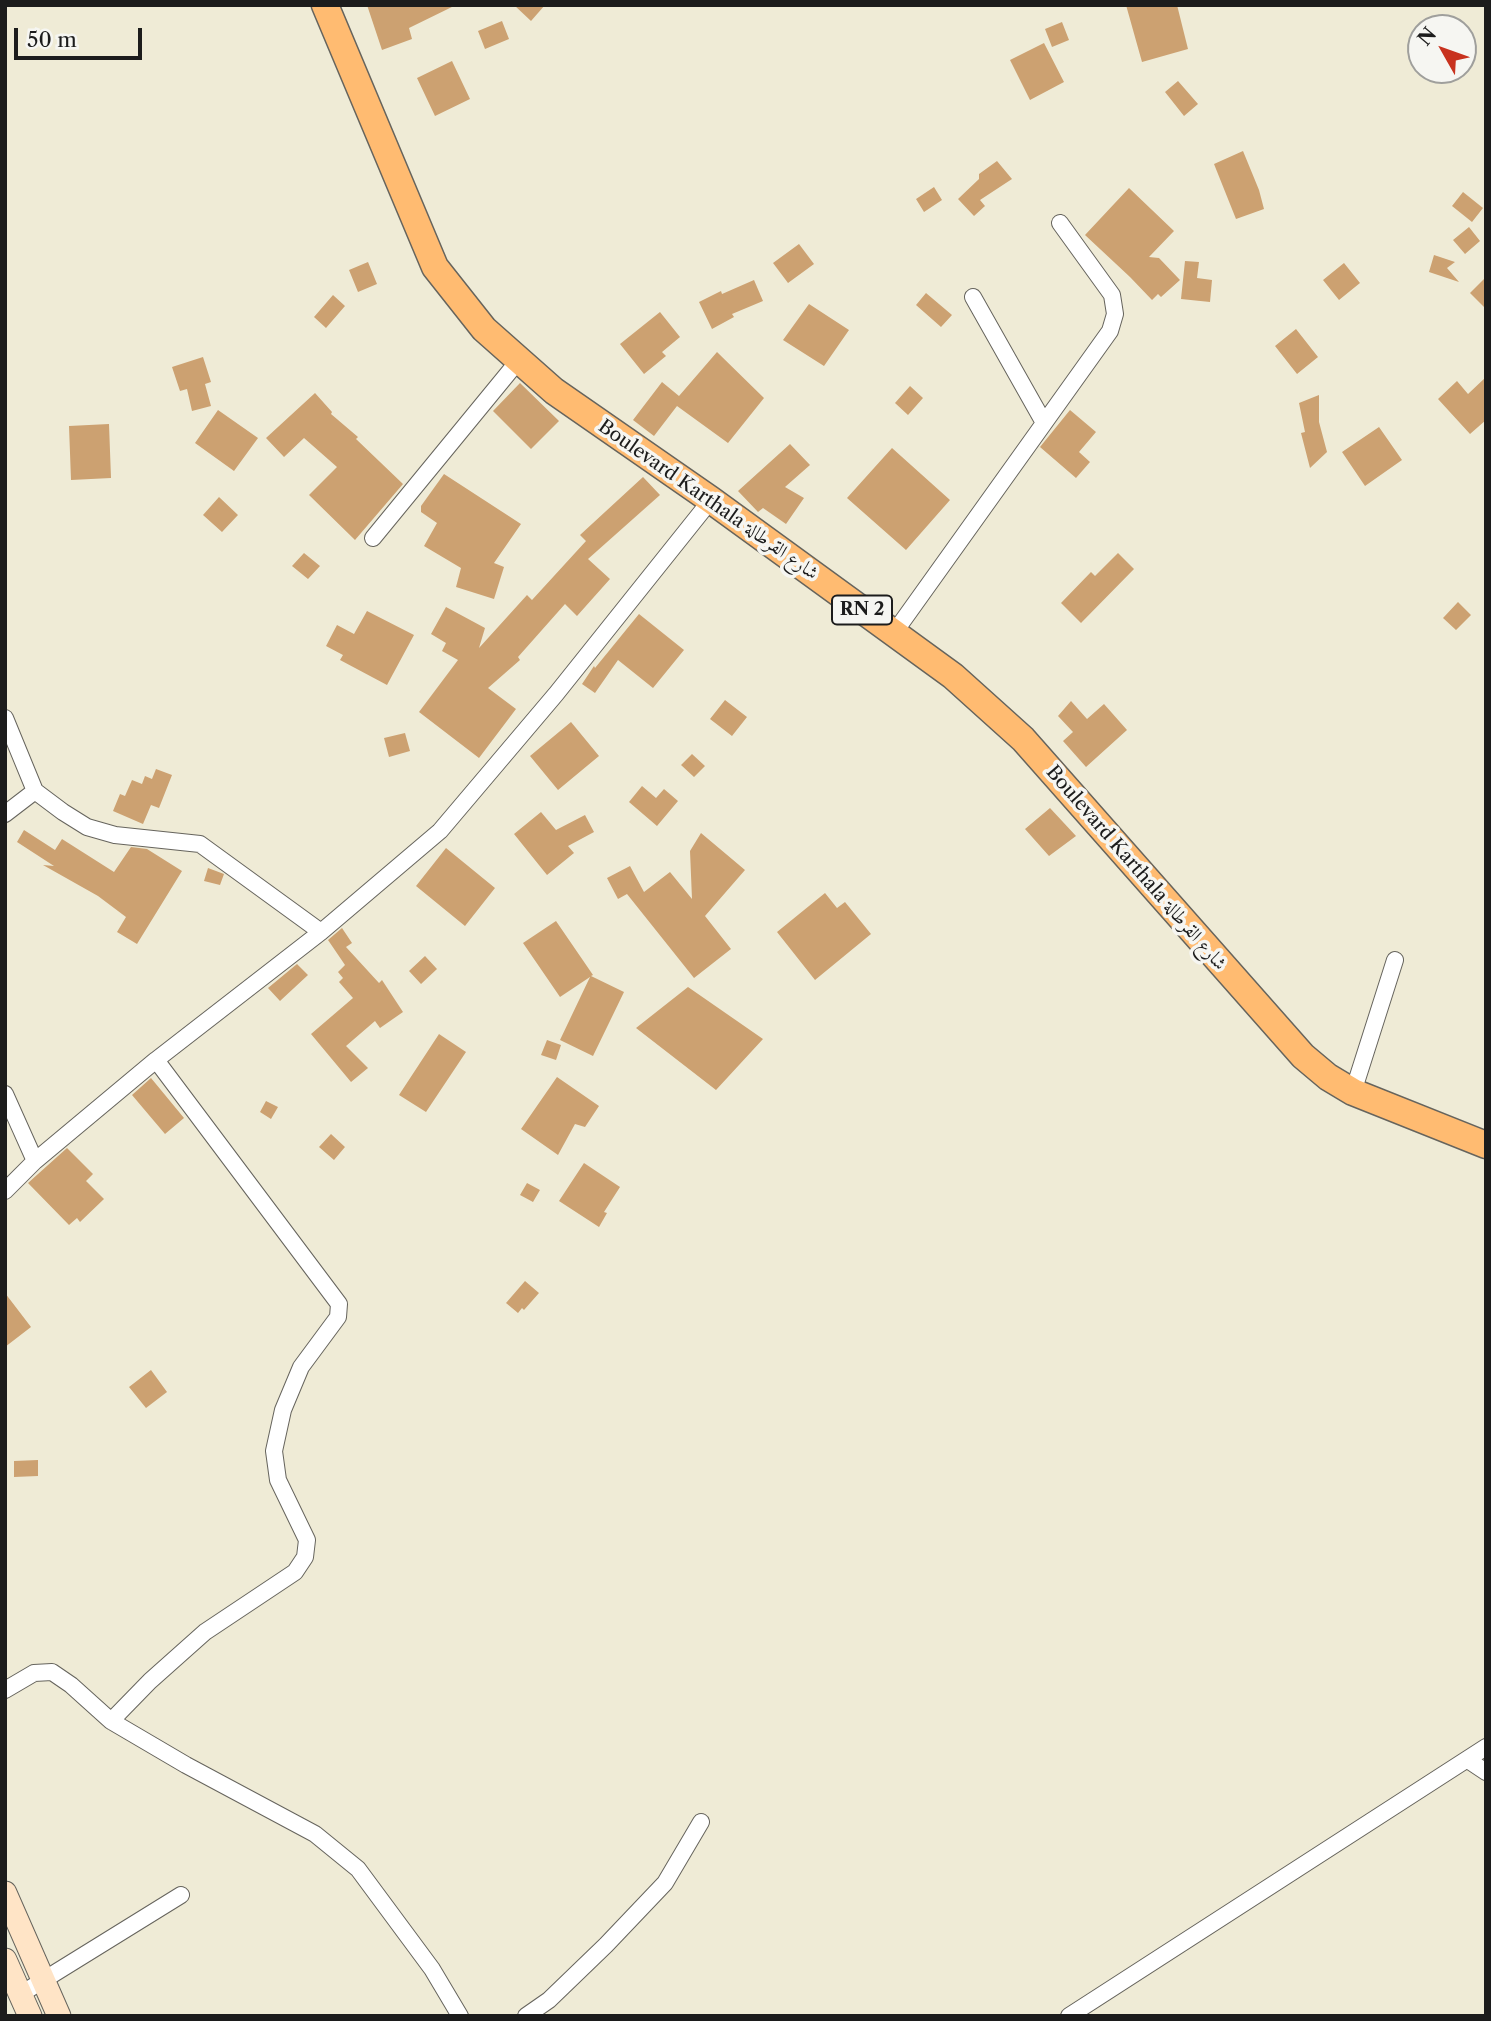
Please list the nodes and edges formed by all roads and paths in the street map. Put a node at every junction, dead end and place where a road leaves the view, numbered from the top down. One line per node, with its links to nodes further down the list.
1 (326, 5): 4 (main road, Boulevard Karthala شارع القرطالة / RN 2)
2 (1060, 223): 5 (street)
3 (973, 297): 5 (street)
4 (519, 360): 6 (main road, Boulevard Karthala شارع القرطالة / RN 2); 7 (street)
5 (1043, 421): 8 (street)
6 (711, 500): 8 (main road, Boulevard Karthala شارع القرطالة / RN 2); 12 (street)
7 (373, 538)
8 (894, 633): 15 (main road, Boulevard Karthala شارع القرطالة / RN 2)
9 (5, 718): 10 (street)
10 (35, 790): 11 (street); 12 (street)
11 (5, 814)
12 (321, 932): 14 (street)
13 (1395, 960): 15 (street)
14 (156, 1060): 18 (street); 21 (street)
15 (1353, 1093): 17 (main road, Boulevard Karthala شارع القرطالة / RN 2)
16 (5, 1094): 18 (street)
17 (1486, 1144)
18 (36, 1161): 19 (street)
19 (5, 1191)
20 (5, 1690): 21 (street)
21 (111, 1721): 33 (street)
22 (1486, 1747): 23 (street)
23 (1468, 1760): 24 (street); 35 (street)
24 (1486, 1772)
25 (701, 1822): 34 (street)
26 (5, 1894): 29 (main road)
27 (181, 1895): 29 (street)
28 (5, 1960): 30 (main road)
29 (44, 1982): 30 (street); 32 (main road)
30 (21, 1994): 31 (main road)
31 (30, 2016)
32 (58, 2016)
33 (460, 2016)
34 (526, 2016)
35 (1069, 2016)

